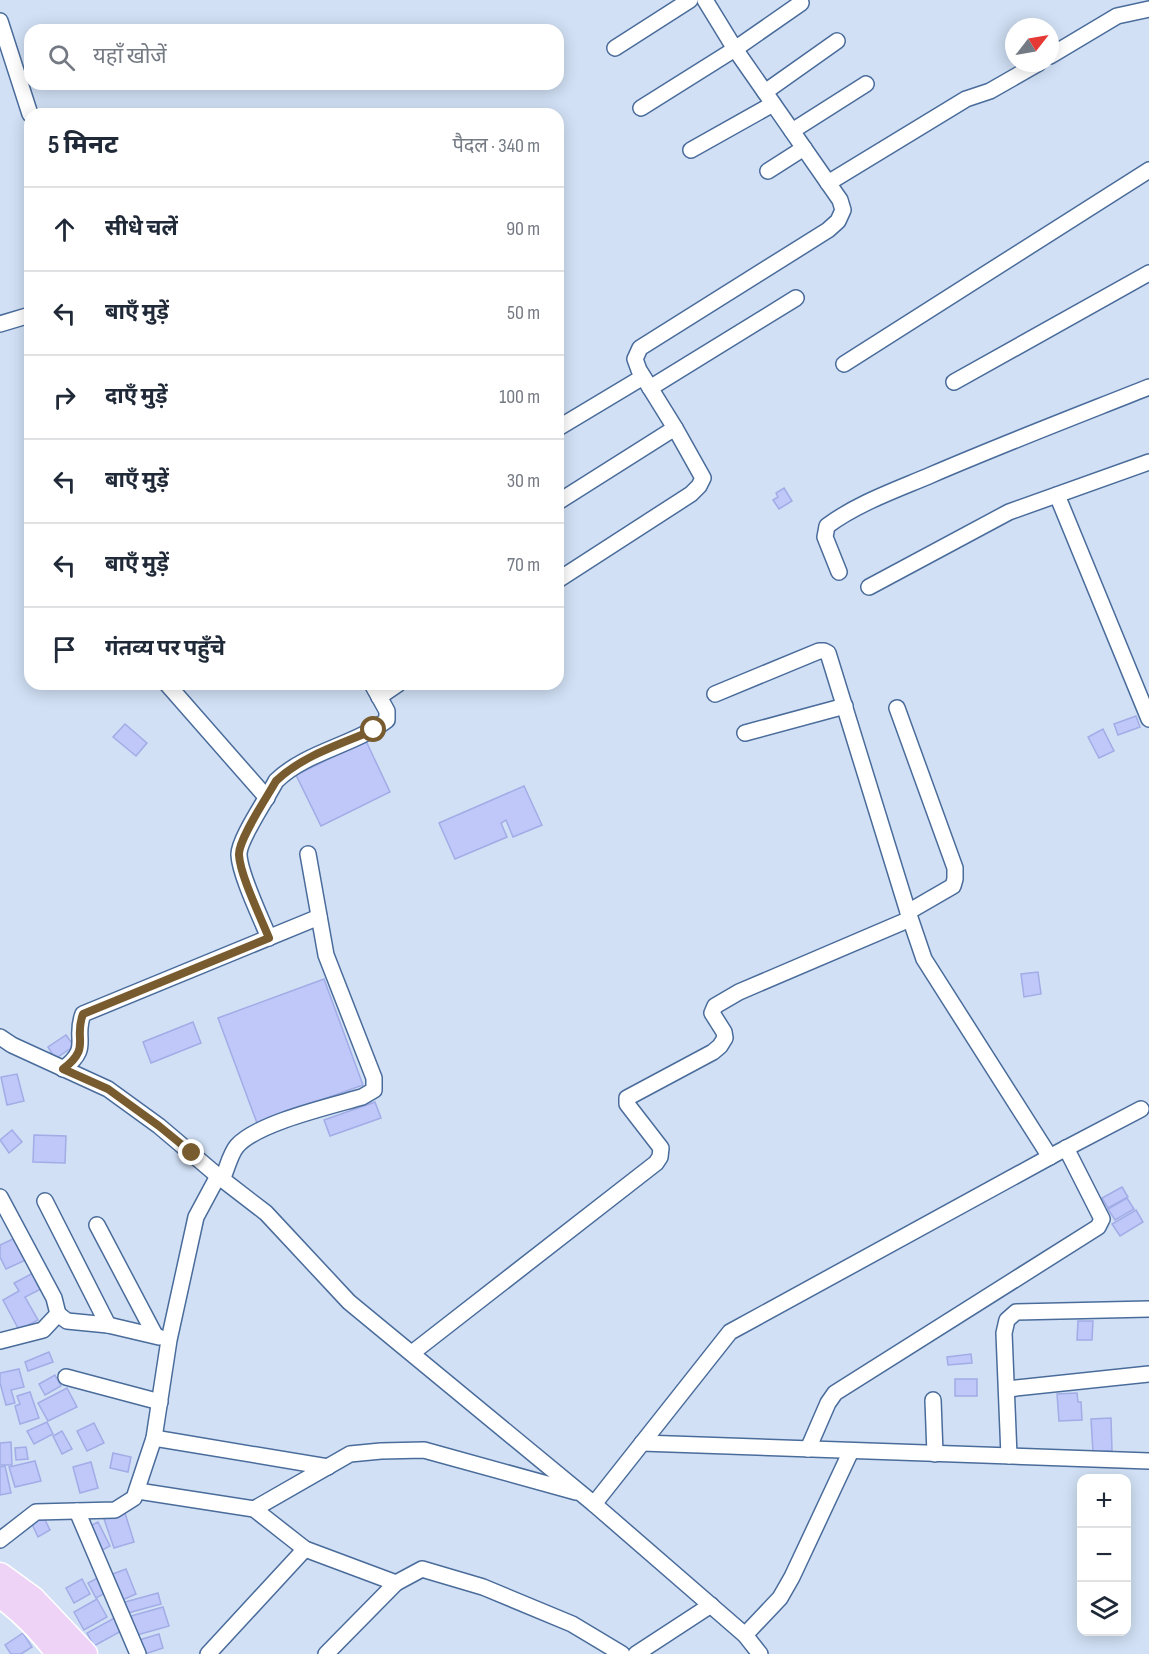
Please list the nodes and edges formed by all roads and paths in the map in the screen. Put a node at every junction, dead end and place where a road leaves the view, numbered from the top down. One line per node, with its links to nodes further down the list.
1 (690, 0): 7 (street)
2 (705, 0): 8 (street)
3 (801, 3): 8 (street)
4 (1149, 9): 9 (street)
5 (0, 21): 13 (street)
6 (837, 41): 12 (street)
7 (615, 48)
8 (735, 49): 12 (street); 14 (street)
9 (1059, 51)
10 (1024, 72): 20 (street)
11 (866, 84): 15 (street)
12 (769, 98): 15 (street); 17 (street)
13 (28, 108)
14 (640, 108)
15 (792, 131): 16 (street)
16 (804, 148): 19 (street); 20 (street)
17 (691, 150)
18 (1149, 170): 25 (street)
19 (768, 171)
20 (828, 183): 26 (street)
21 (1149, 273): 27 (street)
22 (796, 298): 26 (street)
23 (24, 317): 24 (street)
24 (0, 324)
25 (844, 364)
26 (646, 382): 29 (street); 30 (street)
27 (954, 382)
28 (1149, 387): 34 (street)
29 (564, 425)
30 (675, 428): 33 (street); 35 (street)
31 (1149, 462): 32 (street)
32 (1057, 495): 36 (street); 42 (street)
33 (564, 497)
34 (839, 572)
35 (564, 576)
36 (869, 587)
37 (172, 690): 44 (street)
38 (375, 690): 44 (street)
39 (716, 694): 40 (street)
40 (845, 706): 43 (street); 46 (street)
41 (897, 708): 46 (street)
42 (1149, 719)
43 (745, 733)
44 (267, 798): 48 (street)
45 (308, 854): 47 (street)
46 (909, 916): 53 (street); 63 (street)
47 (319, 917): 48 (street); 54 (street)
48 (269, 938): 50 (street)
49 (0, 1037): 50 (street)
50 (63, 1069): 54 (street)
51 (1141, 1109): 52 (street)
52 (1066, 1148): 53 (street); 71 (street)
53 (1050, 1157): 70 (street)
54 (220, 1178): 61 (street); 63 (street)
55 (0, 1197): 59 (street)
56 (45, 1201): 60 (street)
57 (97, 1225): 61 (street)
58 (1149, 1309): 66 (street)
59 (58, 1314): 60 (street); 62 (street)
60 (108, 1325): 61 (street)
61 (162, 1338): 68 (street)
62 (0, 1341)
63 (412, 1353): 78 (street)
64 (1149, 1374): 66 (street)
65 (66, 1377): 68 (street)
66 (1007, 1389): 74 (street)
67 (933, 1400): 73 (street)
68 (160, 1402): 69 (street)
69 (154, 1438): 76 (street); 77 (street)
70 (642, 1443): 71 (street); 79 (street)
71 (808, 1449): 72 (street)
72 (851, 1450): 73 (street); 88 (street)
73 (935, 1454): 74 (street)
74 (1009, 1456): 75 (street)
75 (1149, 1461)
76 (328, 1467): 78 (street); 80 (street)
77 (138, 1491): 80 (street); 81 (street)
78 (581, 1493): 79 (street)
79 (594, 1504): 87 (street)
80 (254, 1509): 83 (street)
81 (77, 1511): 82 (street); 91 (street)
82 (0, 1540)
83 (305, 1549): 85 (street); 92 (street)
84 (0, 1575): 90 (main road)
85 (396, 1583): 93 (street); 94 (street)
86 (0, 1595): 89 (main road)
87 (711, 1605): 88 (street); 95 (street)
88 (745, 1635): 96 (street)
89 (59, 1654)
90 (85, 1654)
91 (138, 1654)
92 (208, 1654)
93 (326, 1654)
94 (622, 1654)
95 (636, 1654)
96 (760, 1654)

